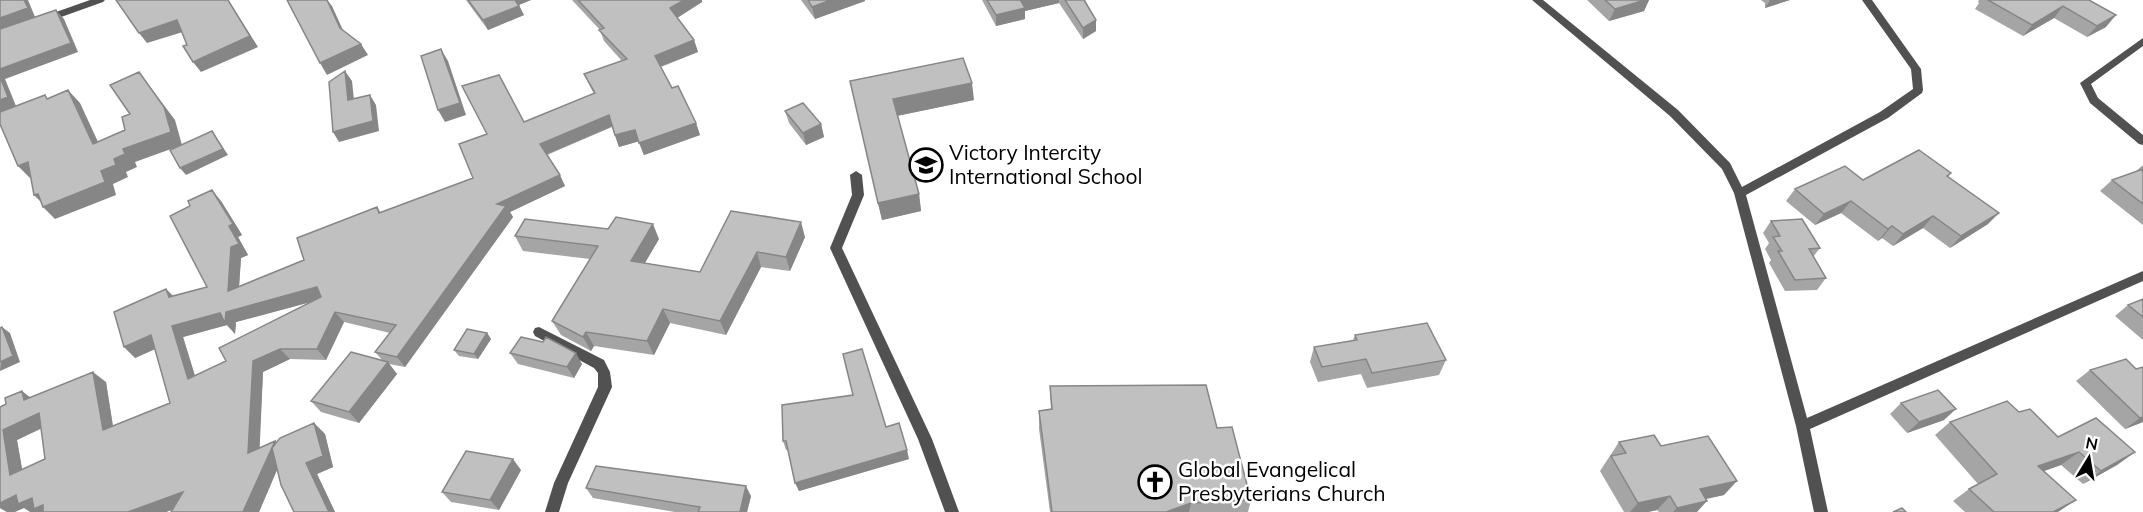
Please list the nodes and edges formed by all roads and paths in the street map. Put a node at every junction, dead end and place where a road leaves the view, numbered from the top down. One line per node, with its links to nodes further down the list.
1 (100, 0): 4 (street)
2 (1537, 0): 8 (street)
3 (1867, 0): 8 (street)
4 (32, 24)
5 (2143, 41): 6 (street)
6 (2143, 141)
7 (856, 175): 13 (street)
8 (1740, 193): 11 (street)
9 (2143, 276): 11 (street)
10 (539, 332): 12 (street)
11 (1803, 426): 14 (street)
12 (552, 512)
13 (952, 512)
14 (1821, 512)

